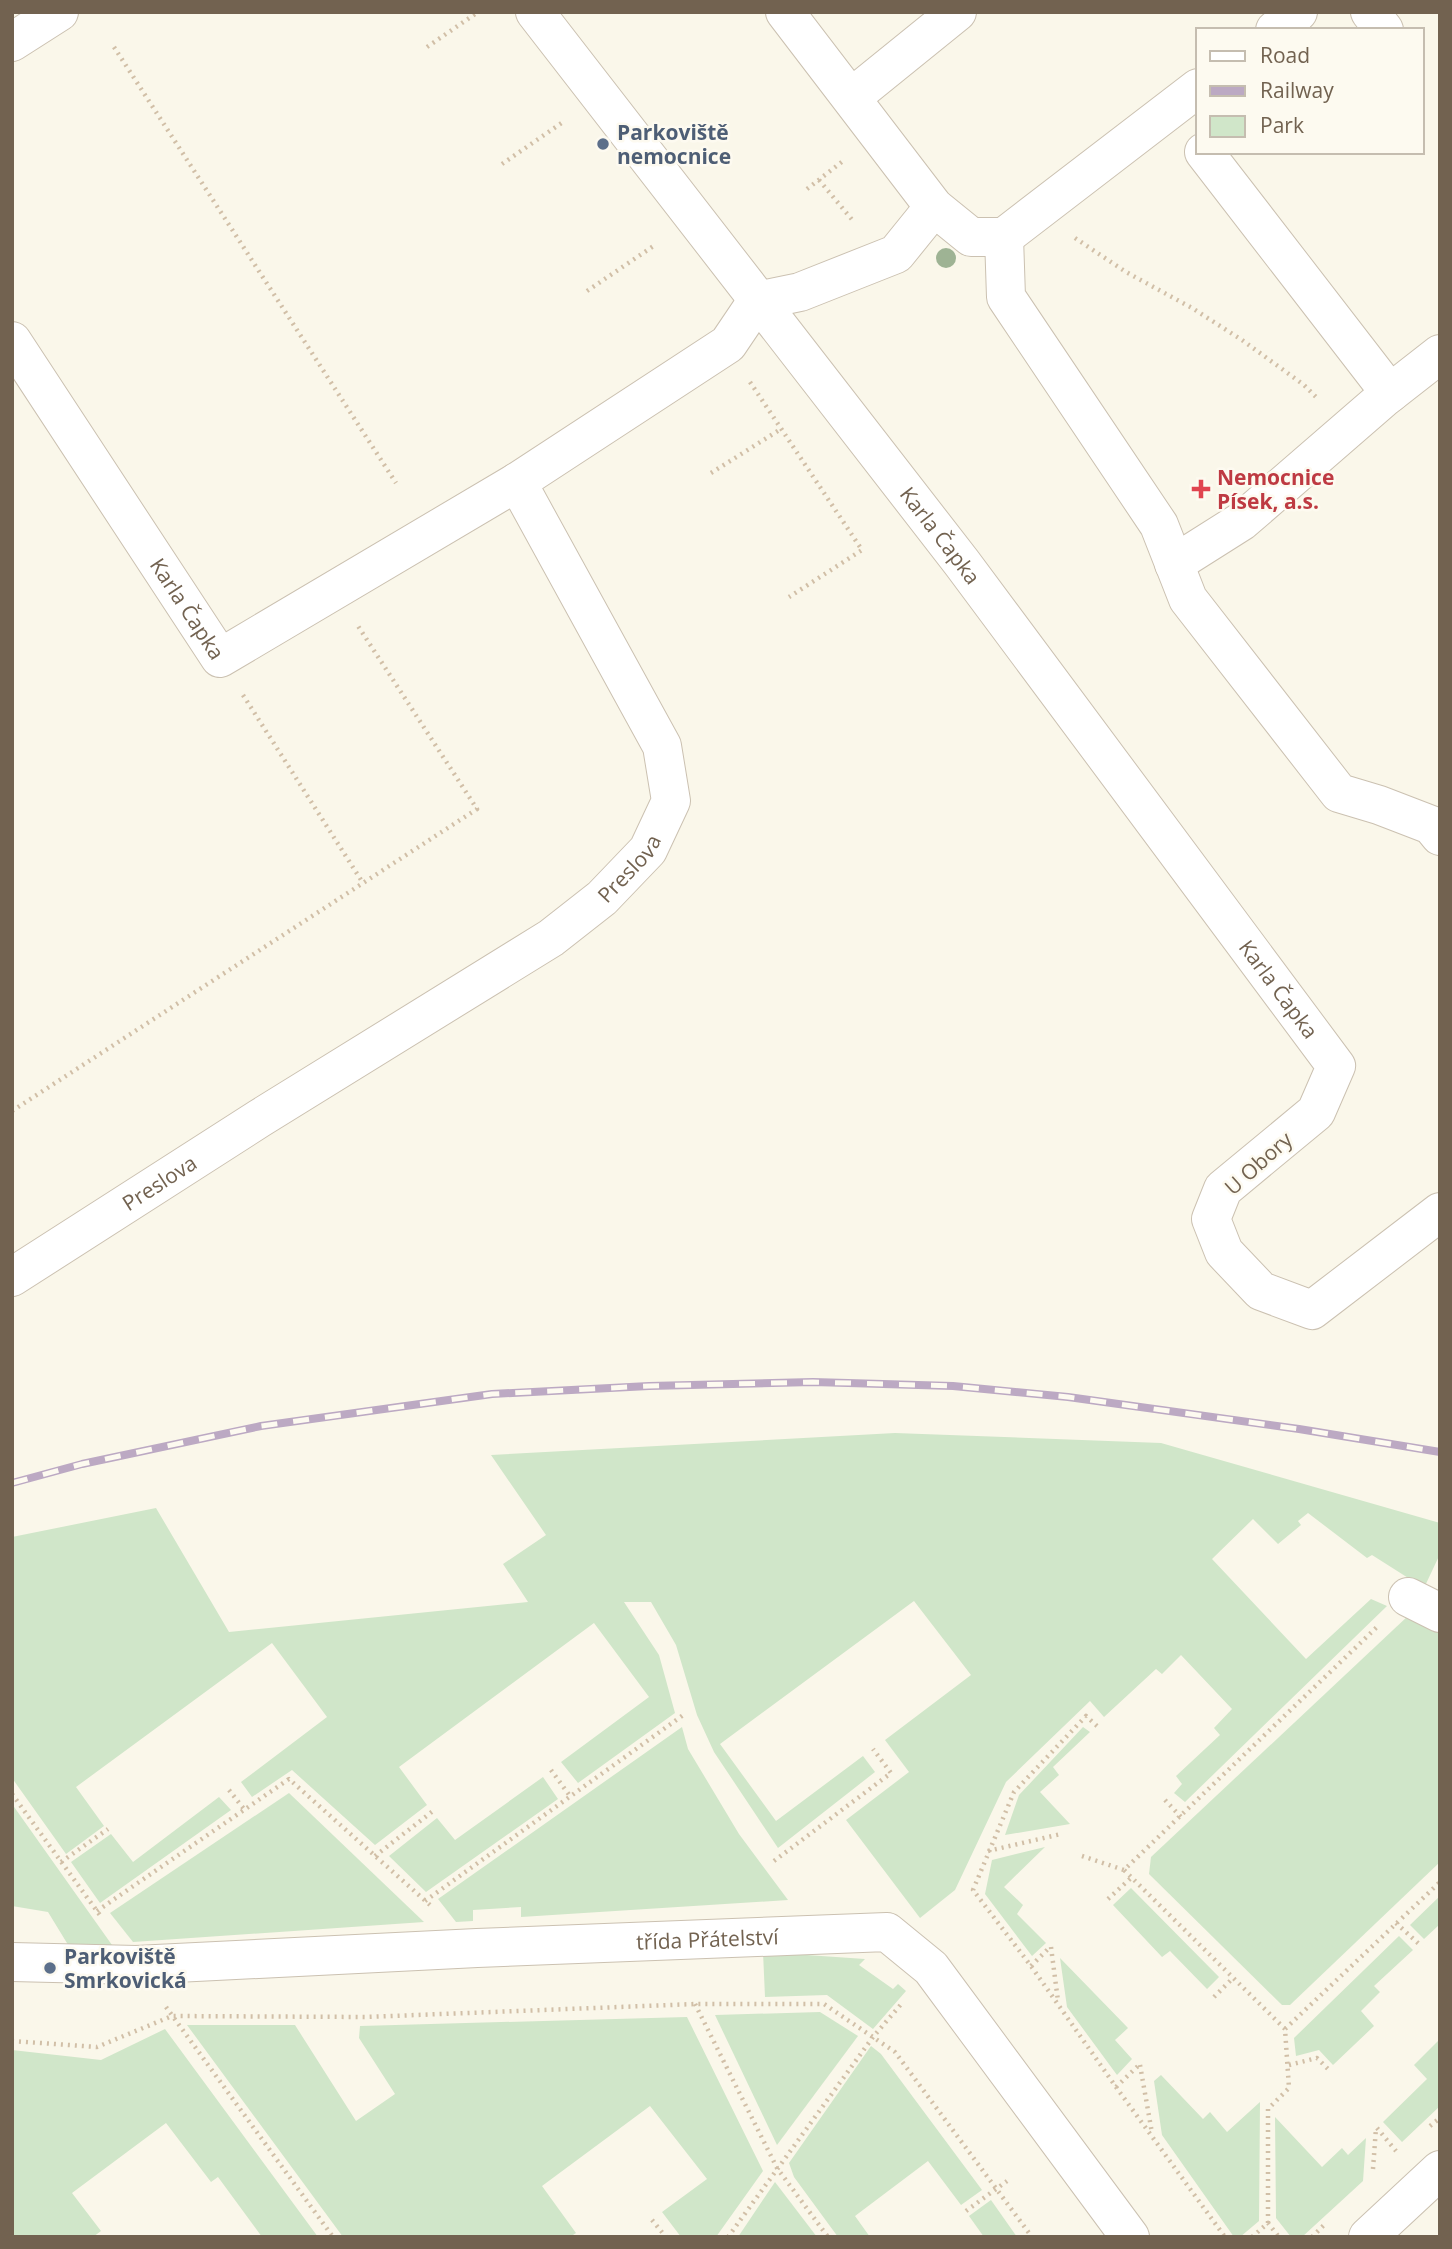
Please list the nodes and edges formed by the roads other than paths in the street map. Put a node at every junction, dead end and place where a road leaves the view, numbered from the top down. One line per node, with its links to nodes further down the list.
1 (59, 12): 9 (street)
2 (535, 12): 16 (street, Karla Čapka)
3 (785, 12): 10 (street)
4 (957, 12): 10 (street)
5 (1298, 12): 7 (street)
6 (1370, 12): 8 (street)
7 (1278, 28)
8 (1382, 28)
9 (12, 42)
10 (852, 97): 14 (street)
11 (1184, 99): 12 (street); 15 (street)
12 (1196, 138)
13 (1206, 154): 19 (street)
14 (934, 207): 15 (street); 16 (street)
15 (1019, 226): 21 (street)
16 (757, 301): 20 (street); 23 (street, Karla Čapka)
17 (12, 341): 20 (street, Karla Čapka)
18 (1440, 354): 19 (street)
19 (1390, 393): 21 (street)
20 (517, 482): 25 (street, Preslova)
21 (1174, 564): 22 (street)
22 (1437, 827)
23 (1336, 1066): 24 (street, U Obory)
24 (1440, 1212)
25 (12, 1277)
26 (12, 1962): 28 (street, třída Přátelství)
27 (1440, 2170): 29 (street)
28 (1130, 2237)
29 (1368, 2237)

